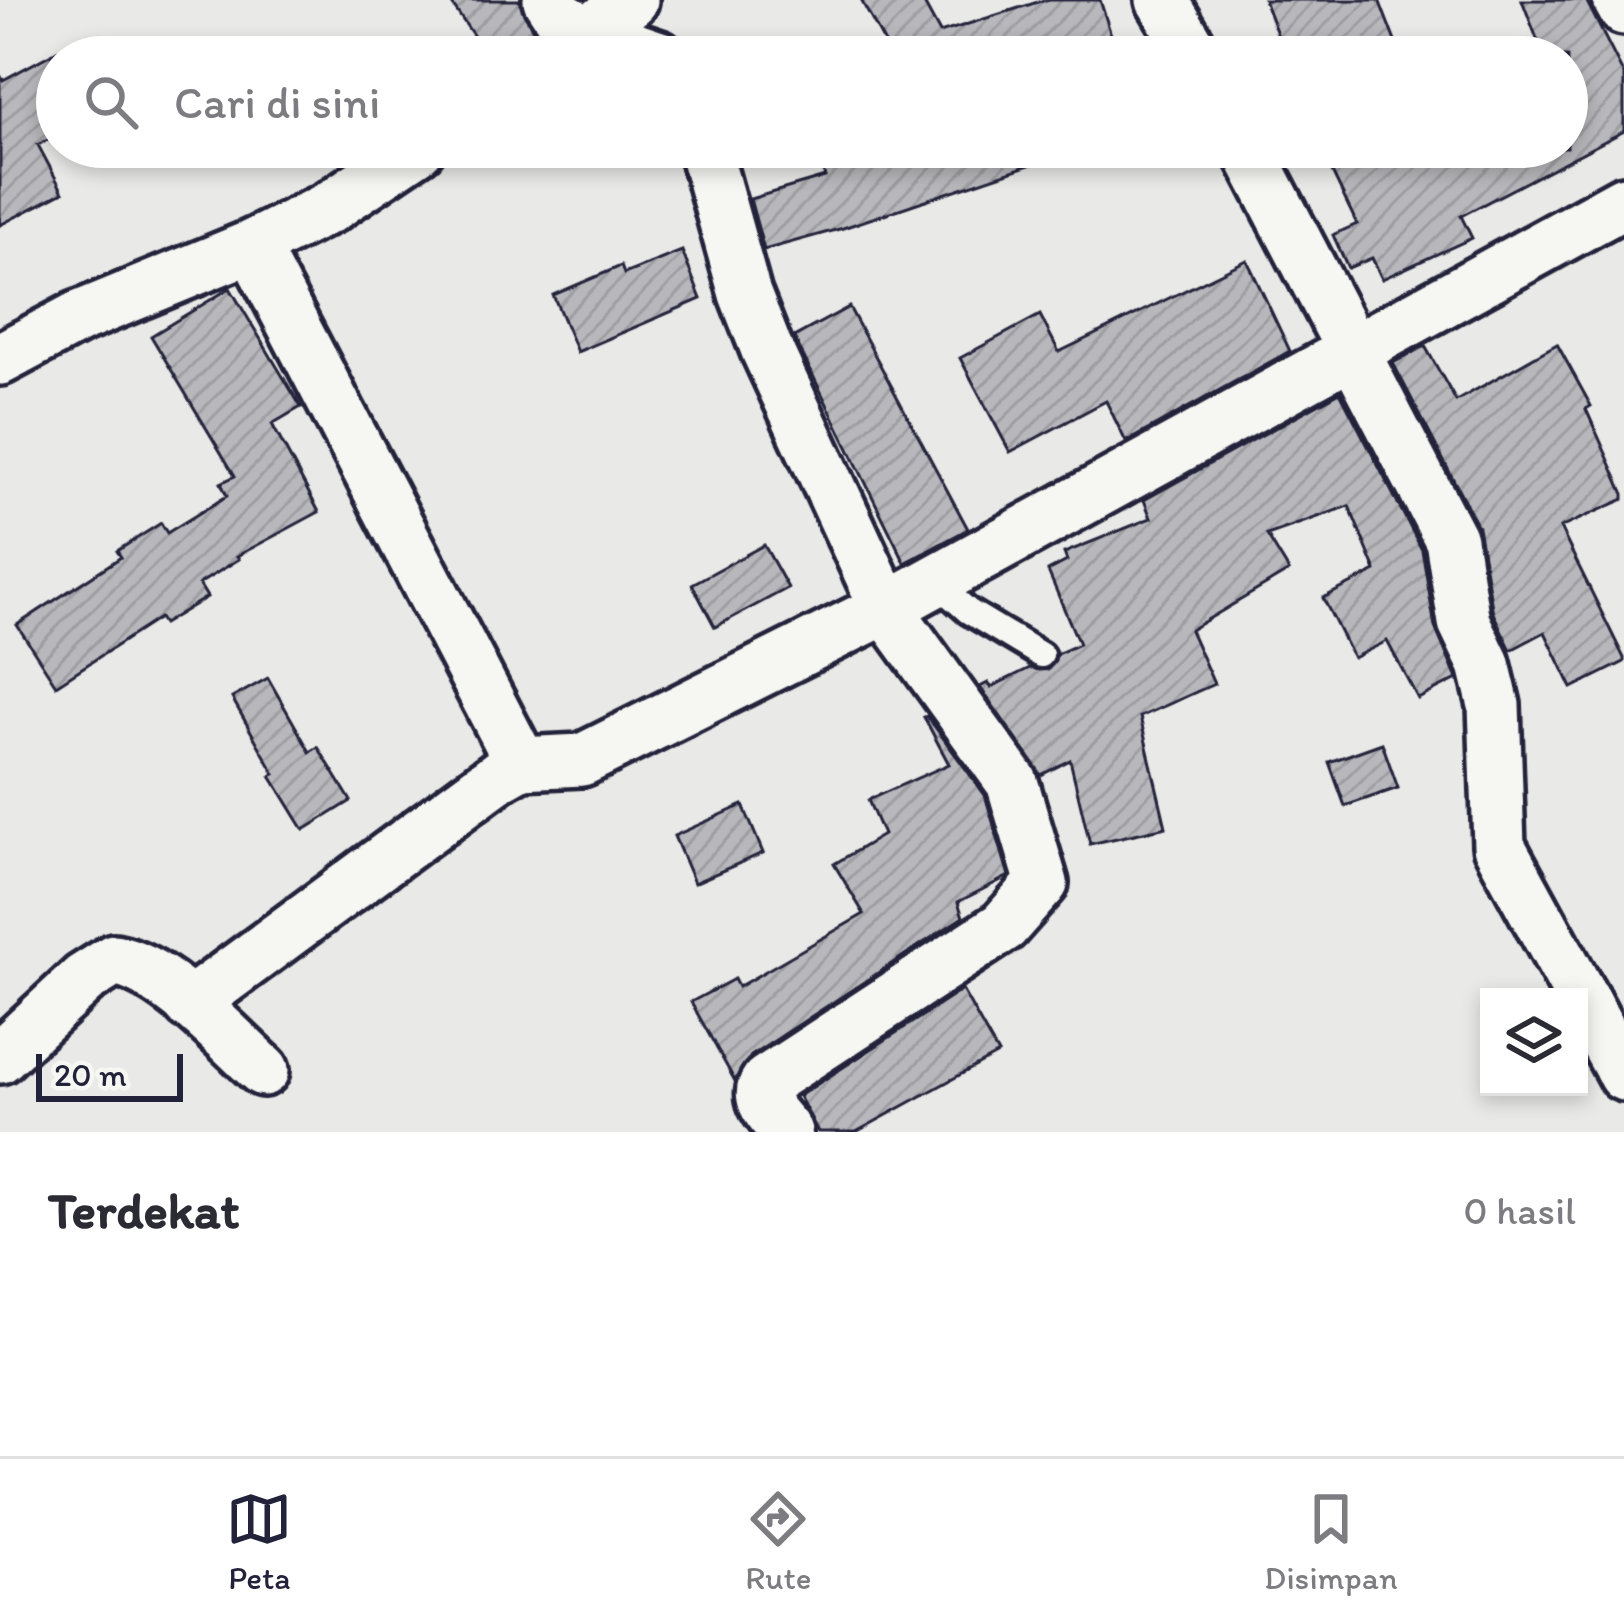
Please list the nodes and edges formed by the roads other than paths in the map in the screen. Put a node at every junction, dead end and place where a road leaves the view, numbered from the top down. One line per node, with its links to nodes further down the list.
1 (549, 0): 6 (street)
2 (632, 0): 7 (street)
3 (1162, 0): 8 (street)
4 (1619, 0): 5 (street)
5 (1624, 9)
6 (567, 36)
7 (582, 36)
8 (1183, 36)
9 (388, 168): 13 (street)
10 (710, 168): 17 (street)
11 (1258, 168): 14 (street)
12 (1624, 202): 14 (street)
13 (252, 246): 15 (street); 19 (street)
14 (1355, 352): 16 (street); 23 (street)
15 (0, 359)
16 (934, 581): 17 (street); 18 (lane)
17 (886, 608): 19 (street); 24 (street)
18 (1042, 656)
19 (521, 763): 20 (street)
20 (190, 1004): 21 (street); 22 (street)
21 (0, 1057)
22 (263, 1070)
23 (1624, 1075)
24 (786, 1132)

